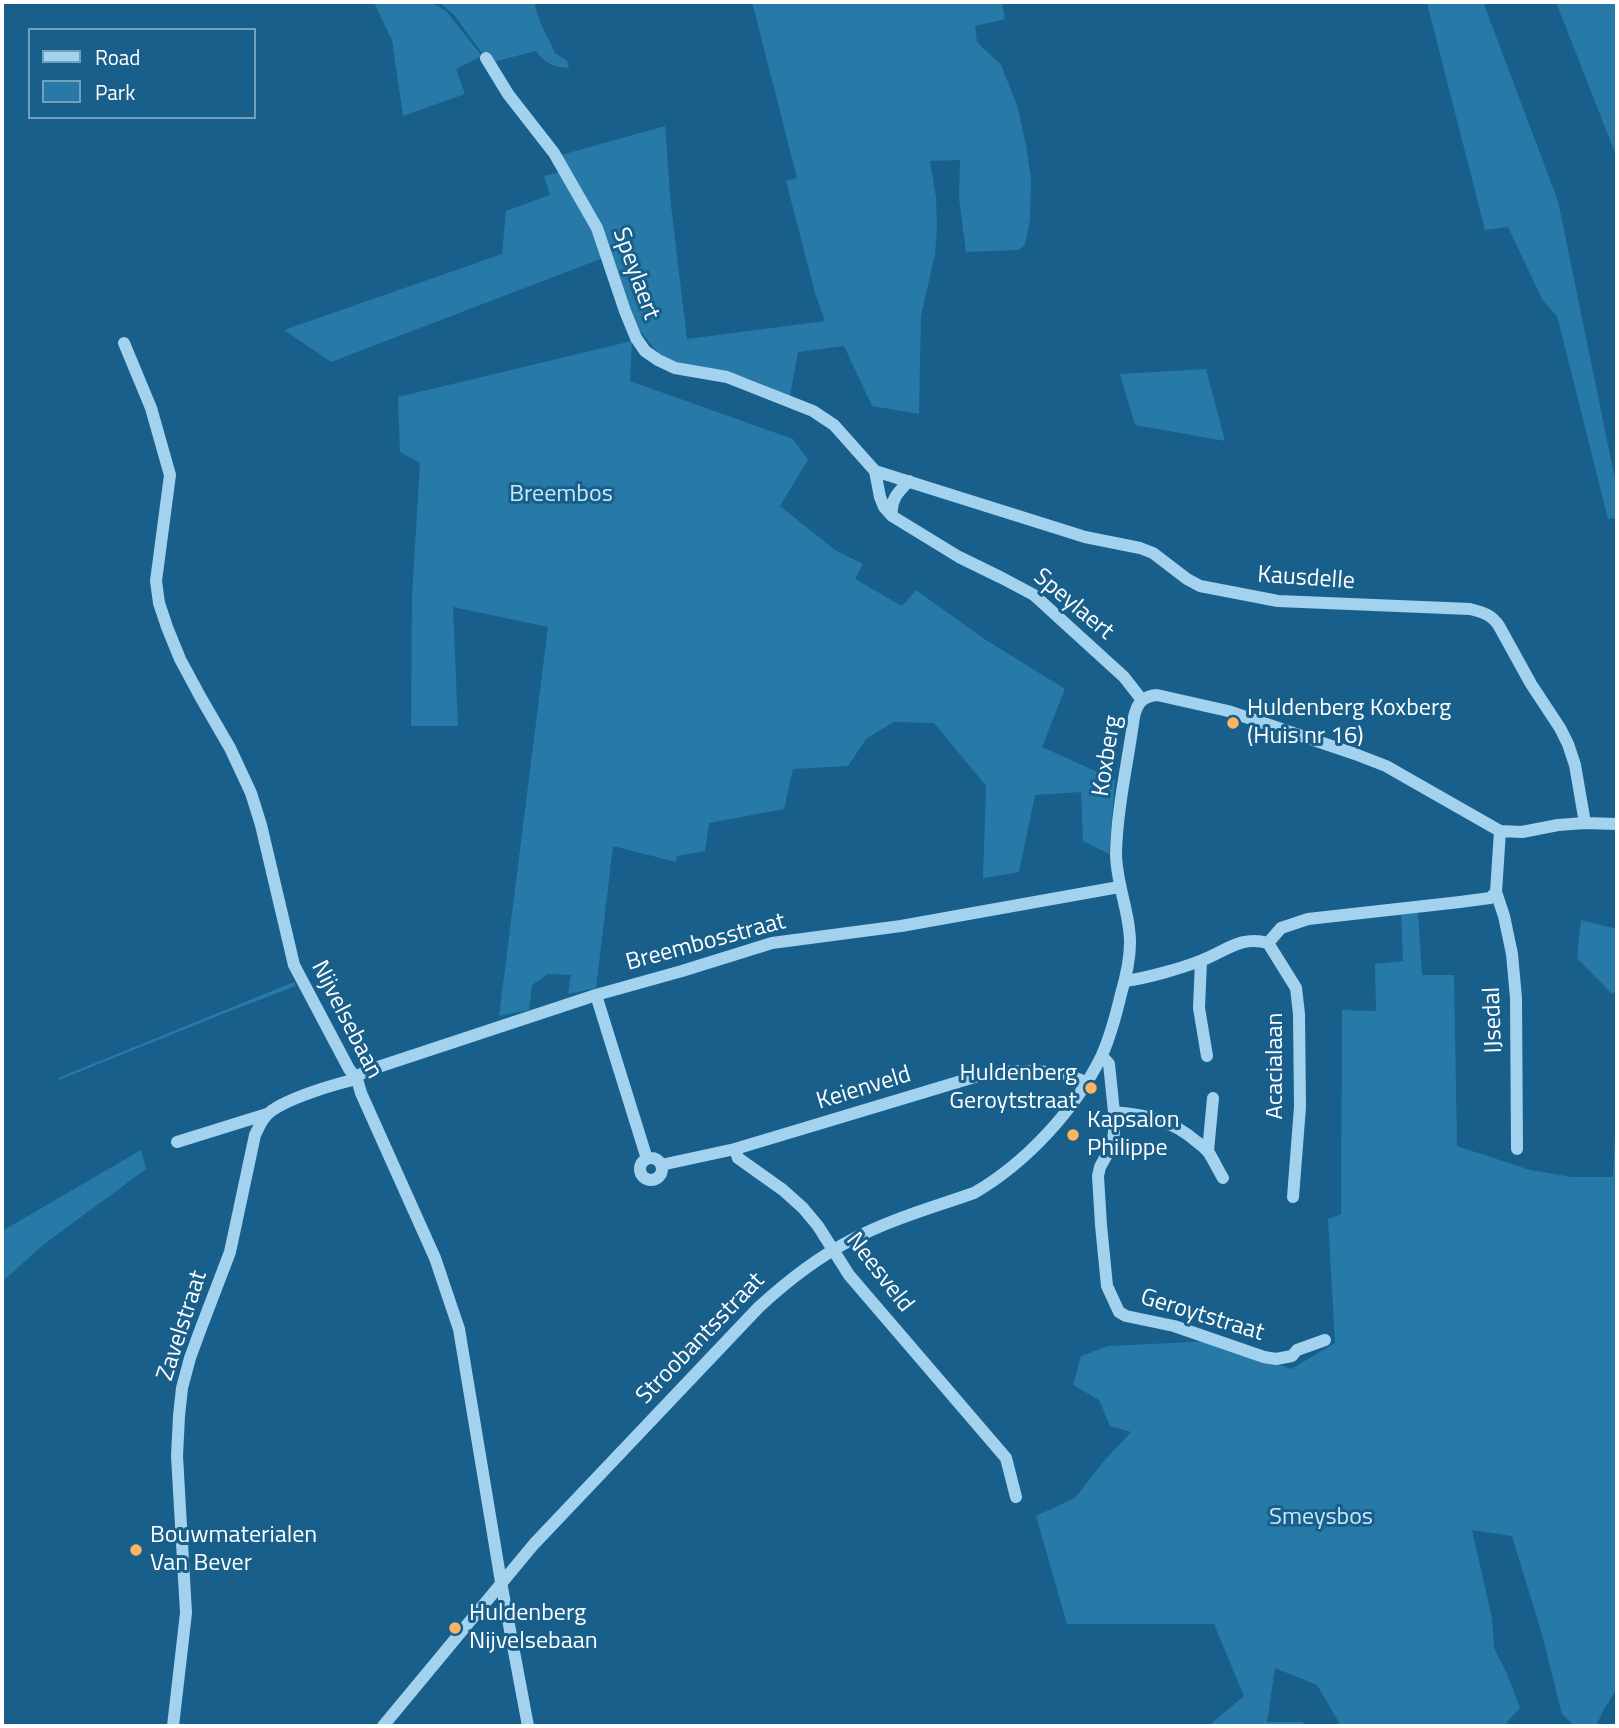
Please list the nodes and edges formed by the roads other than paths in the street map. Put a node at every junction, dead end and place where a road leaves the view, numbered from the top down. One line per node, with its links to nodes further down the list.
1 (486, 58): 3 (street, Speylaert)
2 (124, 342): 18 (street, Nijvelsebaan)
3 (875, 471): 4 (street); 5 (street, Speylaert)
4 (909, 481): 5 (street); 7 (street, Kausdelle)
5 (892, 516): 6 (street, Speylaert)
6 (1142, 700): 9 (street, Koxberg); 10 (street, Koxberg)
7 (1586, 823): 8 (street, Koxberg); 9 (street, Koxberg)
8 (1617, 824)
9 (1500, 831): 11 (street)
10 (1119, 887): 14 (street, Koxberg); 15 (street, Breembosstraat)
11 (1496, 892): 12 (street); 27 (street, IJsedal)
12 (1268, 943): 13 (street); 32 (street, Acacialaan)
13 (1201, 961): 14 (street); 17 (street)
14 (1125, 981): 16 (street, Koxberg)
15 (596, 995): 18 (street, Breembosstraat); 29 (street)
16 (1102, 1056): 19 (street, Stroobantsstraat); 21 (street, Geroytstraat)
17 (1207, 1056)
18 (357, 1079): 22 (street); 36 (street, Nijvelsebaan)
19 (1087, 1083): 26 (street, Keienveld); 33 (street, Stroobantsstraat)
20 (1213, 1098): 23 (street)
21 (1114, 1112): 24 (street); 34 (street, Geroytstraat)
22 (268, 1114): 25 (street); 37 (street, Zavelstraat)
23 (1211, 1131): 24 (street); 28 (street)
24 (1186, 1132): 28 (street)
25 (177, 1142)
26 (735, 1149): 30 (street); 33 (street, Neesveld)
27 (1517, 1149)
28 (1208, 1151): 31 (street)
29 (648, 1159): 30 (street); 30 (street)
30 (661, 1165)
31 (1223, 1178)
32 (1293, 1197)
33 (833, 1251): 35 (street, Neesveld); 36 (street, Stroobantsstraat)
34 (1325, 1340)
35 (1016, 1497)
36 (500, 1582): 38 (street, Stroobantsstraat); 39 (street, Nijvelsebaan)
37 (173, 1726)
38 (383, 1726)
39 (528, 1726)

